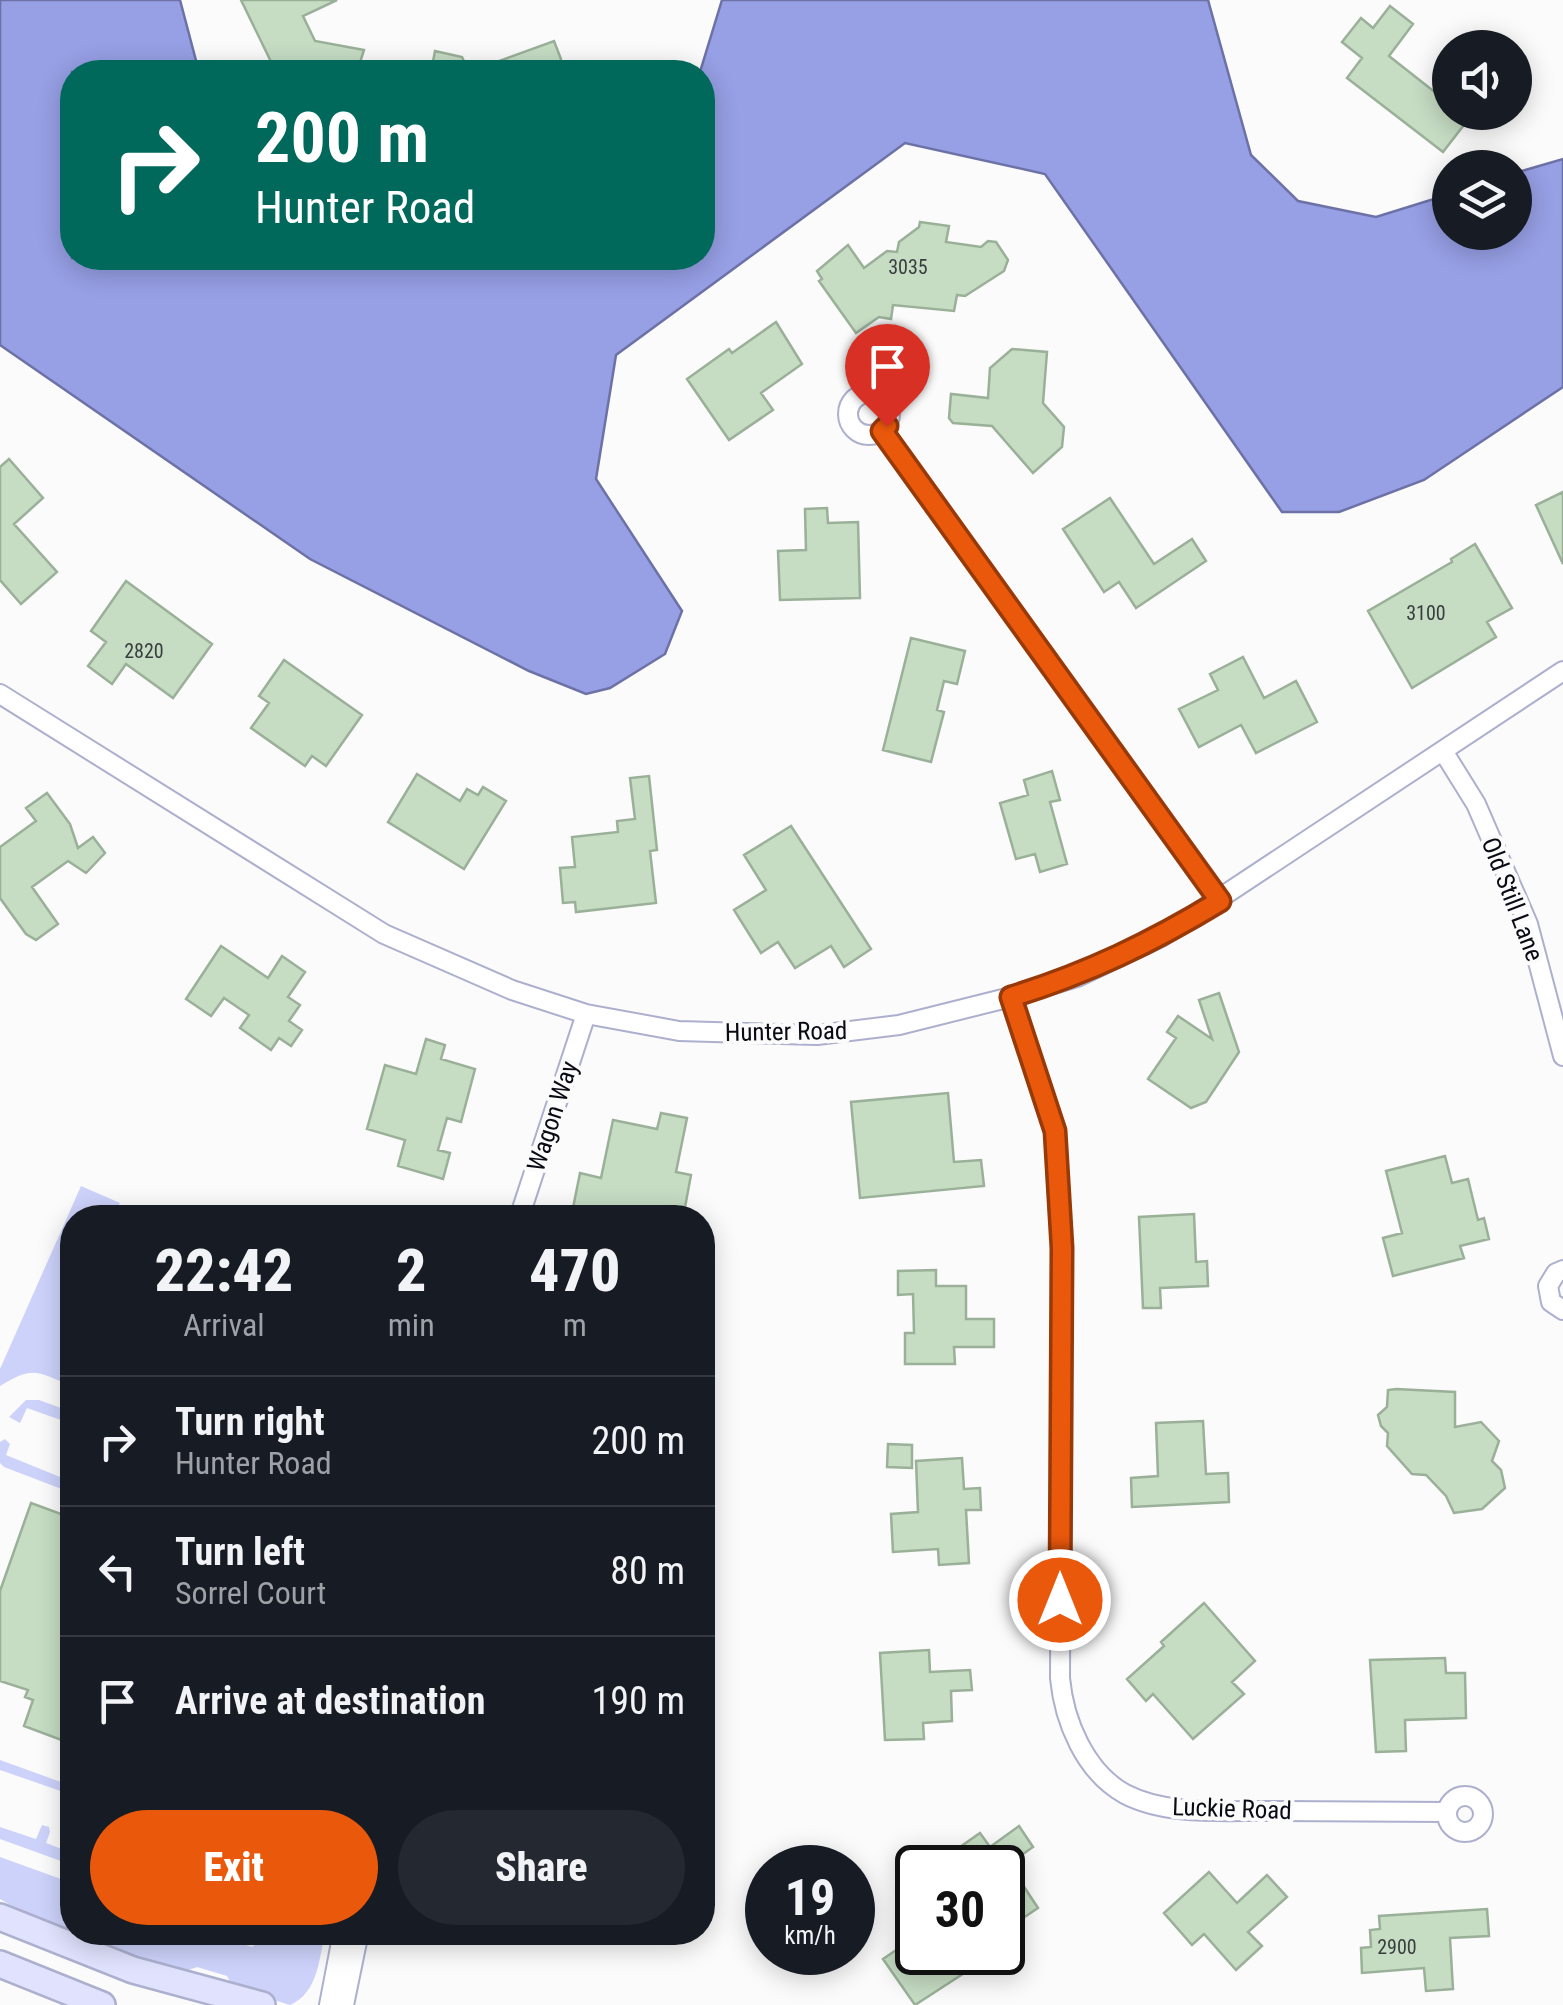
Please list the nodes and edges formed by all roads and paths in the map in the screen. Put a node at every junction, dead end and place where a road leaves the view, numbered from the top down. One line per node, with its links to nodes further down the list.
1 (882, 431): 5 (street)
2 (1563, 672): 4 (street, Hunter Road)
3 (0, 694): 7 (street, Hunter Road)
4 (1444, 752): 5 (street, Hunter Road); 8 (street, Old Still Lane)
5 (1220, 901): 6 (street, Hunter Road)
6 (1011, 997): 7 (street, Hunter Road); 12 (street, Luckie Road)
7 (586, 1014): 9 (street, Wagon Way)
8 (1563, 1056)
9 (522, 1205)
10 (1563, 1270): 11 (street)
11 (1563, 1310)
12 (1447, 1812)
13 (0, 1917): 14 (main road)
14 (60, 1941)
15 (71, 1945): 20 (main road)
16 (341, 1945): 21 (street)
17 (357, 1945): 22 (street)
18 (0, 1964): 19 (main road)
19 (102, 2005)
20 (262, 2005)
21 (330, 2005)
22 (344, 2005)

